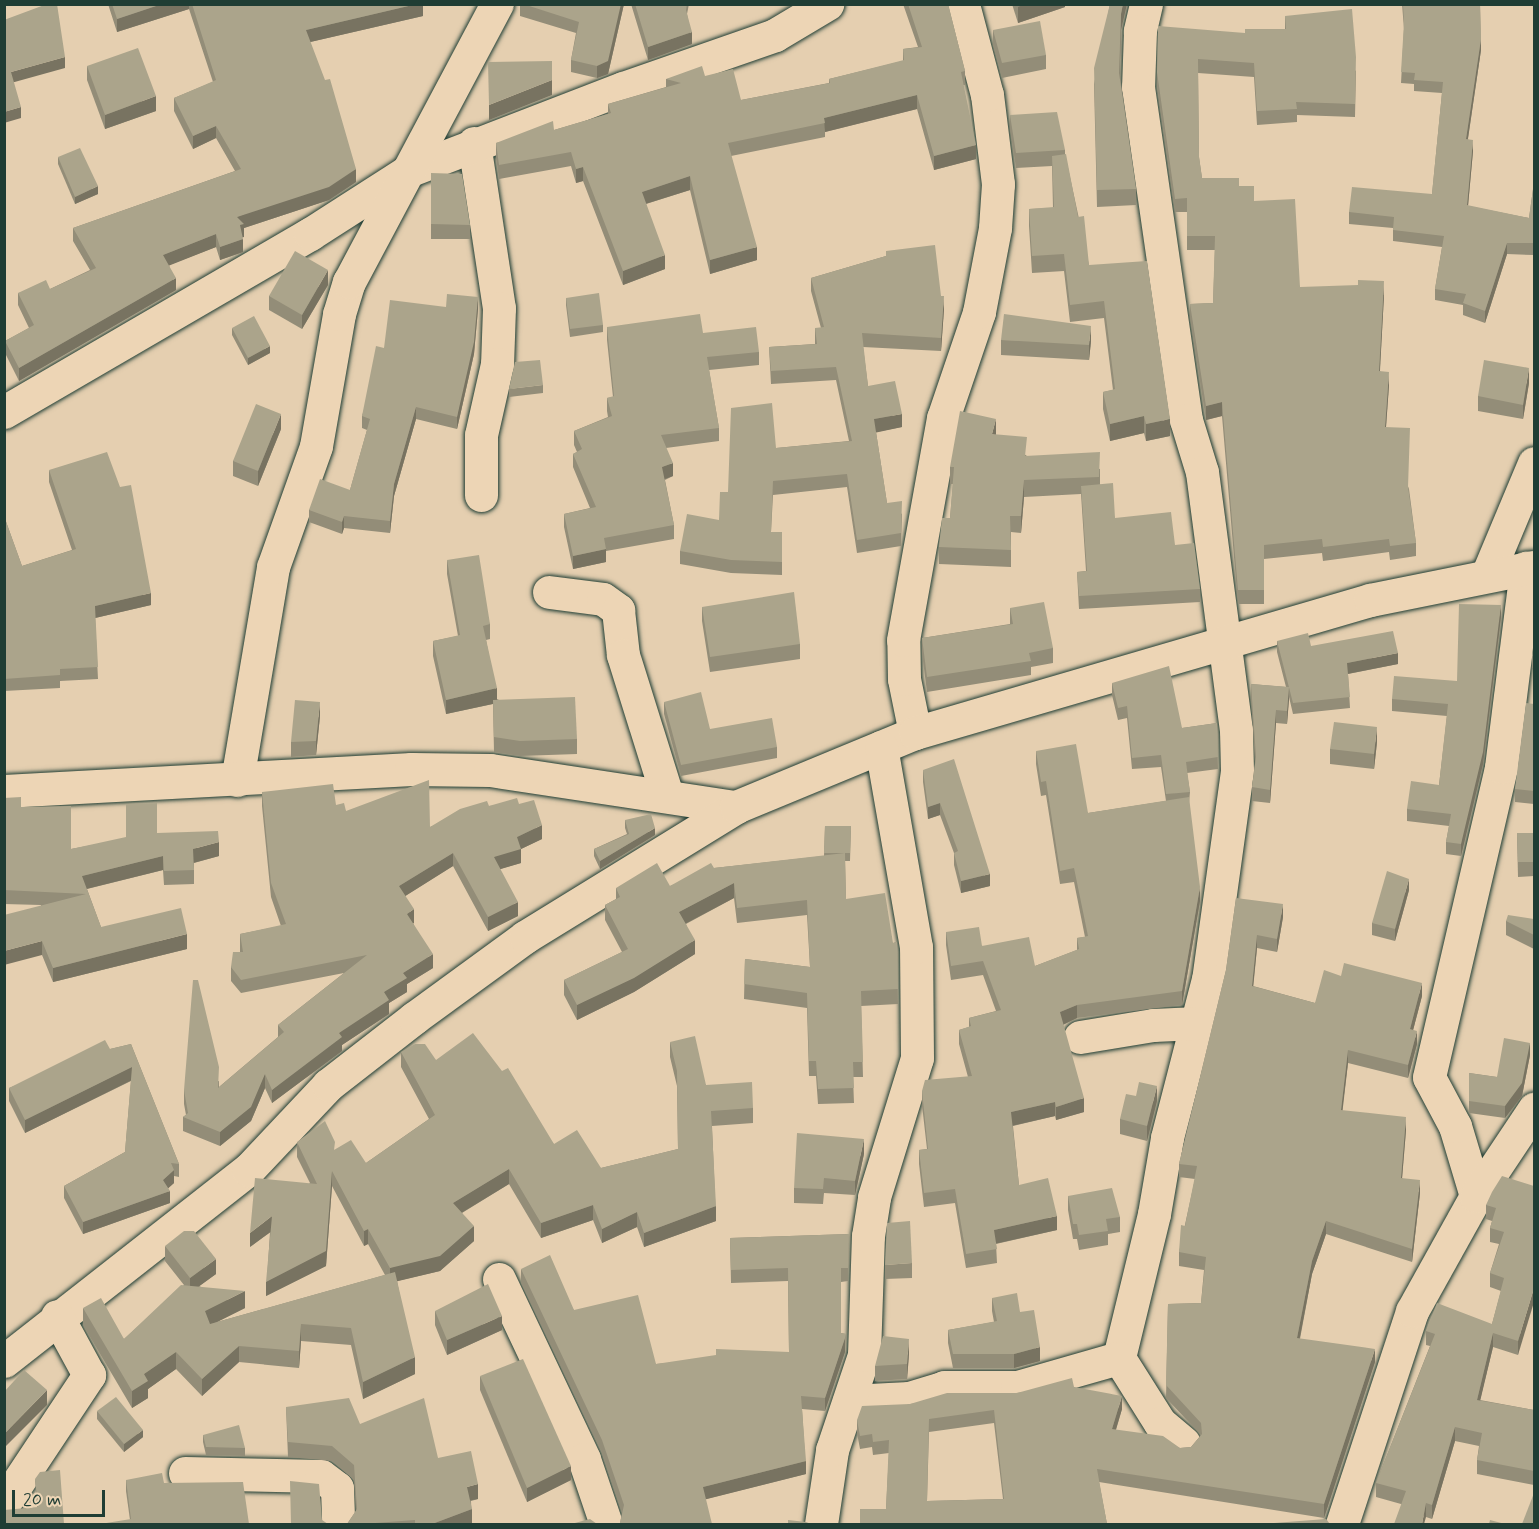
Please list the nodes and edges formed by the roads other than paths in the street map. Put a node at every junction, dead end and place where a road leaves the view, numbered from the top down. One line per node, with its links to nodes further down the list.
1 (497, 4): 6 (street)
2 (827, 4): 5 (street)
3 (963, 4): 14 (street)
4 (1146, 4): 13 (street)
5 (474, 143): 6 (street); 9 (street)
6 (408, 171): 7 (street); 16 (street)
7 (4, 412)
8 (1534, 463): 11 (street)
9 (481, 495)
10 (1530, 567): 11 (street); 23 (street)
11 (1488, 573): 13 (street)
12 (549, 592): 18 (street)
13 (1226, 642): 14 (street); 20 (street)
14 (915, 733): 15 (street)
15 (880, 747): 19 (street); 28 (street)
16 (237, 780): 17 (street); 18 (street)
17 (4, 791)
18 (667, 795): 19 (street)
19 (736, 807): 25 (street)
20 (1197, 1023): 21 (street); 26 (street)
21 (1080, 1037)
22 (1534, 1109): 23 (street)
23 (1476, 1196): 35 (street)
24 (499, 1279): 33 (street)
25 (57, 1316): 27 (street); 31 (street)
26 (1119, 1358): 28 (street); 29 (street)
27 (4, 1361)
28 (849, 1401): 34 (street)
29 (1184, 1443)
30 (185, 1473): 32 (street)
31 (4, 1503)
32 (338, 1524)
33 (606, 1524)
34 (821, 1524)
35 (1342, 1524)

